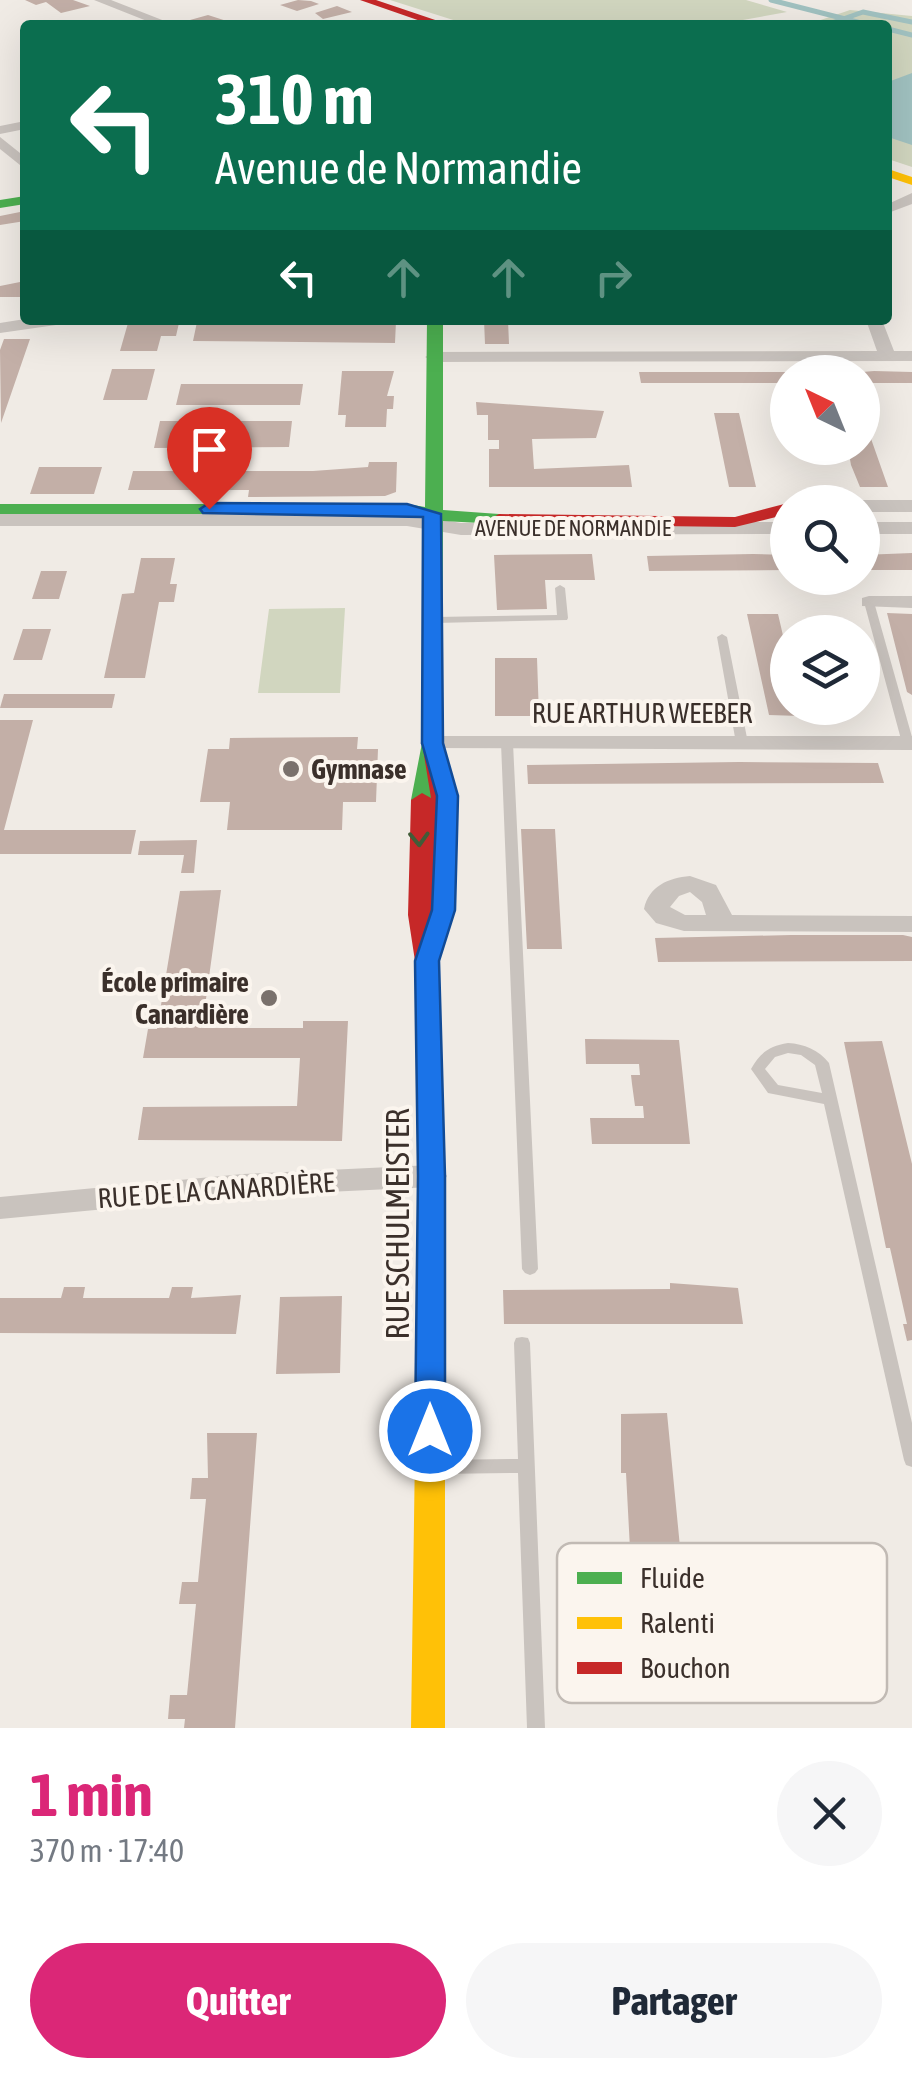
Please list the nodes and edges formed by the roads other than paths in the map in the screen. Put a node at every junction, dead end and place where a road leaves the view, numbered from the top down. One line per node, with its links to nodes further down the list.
1 (100, 0): 3 (street)
2 (365, 0): 4 (street)
3 (155, 20)
4 (428, 20)
5 (0, 141): 6 (street)
6 (20, 160)
7 (436, 325): 11 (street, RUE SCHULMEISTER)
8 (876, 325): 9 (street)
9 (888, 356): 10 (street); 11 (street)
10 (912, 356)
11 (434, 358): 16 (street, RUE SCHULMEISTER)
12 (880, 506): 13 (street)
13 (912, 506)
14 (0, 509): 16 (street, AVENUE DE NORMANDIE)
15 (770, 513): 18 (street, AVENUE DE NORMANDIE)
16 (432, 519): 17 (street, AVENUE DE NORMANDIE); 18 (street, AVENUE DE NORMANDIE); 22 (street, AVENUE DE NORMANDIE); 26 (street, RUE SCHULMEISTER)
17 (0, 520)
18 (735, 522): 19 (lane, AVENUE DE NORMANDIE)
19 (770, 525)
20 (880, 525): 21 (street)
21 (912, 525)
22 (770, 526)
23 (560, 588): 26 (lane)
24 (868, 602): 25 (street); 30 (lane)
25 (912, 602)
26 (432, 620): 28 (street, RUE SCHULMEISTER)
27 (722, 637): 29 (lane)
28 (432, 743): 31 (street, RUE ARTHUR WEEBER); 35 (street, RUE SCHULMEISTER)
29 (742, 743): 30 (street, RUE ARTHUR WEEBER); 31 (street, RUE ARTHUR WEEBER)
30 (910, 743)
31 (507, 744): 37 (lane)
32 (721, 923): 33 (street)
33 (912, 924)
34 (830, 1100): 34 (lane); 39 (lane)
35 (432, 1176): 36 (street, RUE DE LA CANARDIÈRE); 41 (street, RUE SCHULMEISTER)
36 (0, 1208)
37 (530, 1269)
38 (522, 1343): 40 (lane)
39 (912, 1460)
40 (526, 1466): 41 (lane); 43 (lane)
41 (430, 1468): 42 (street, RUE SCHULMEISTER)
42 (428, 1728)
43 (536, 1728)

